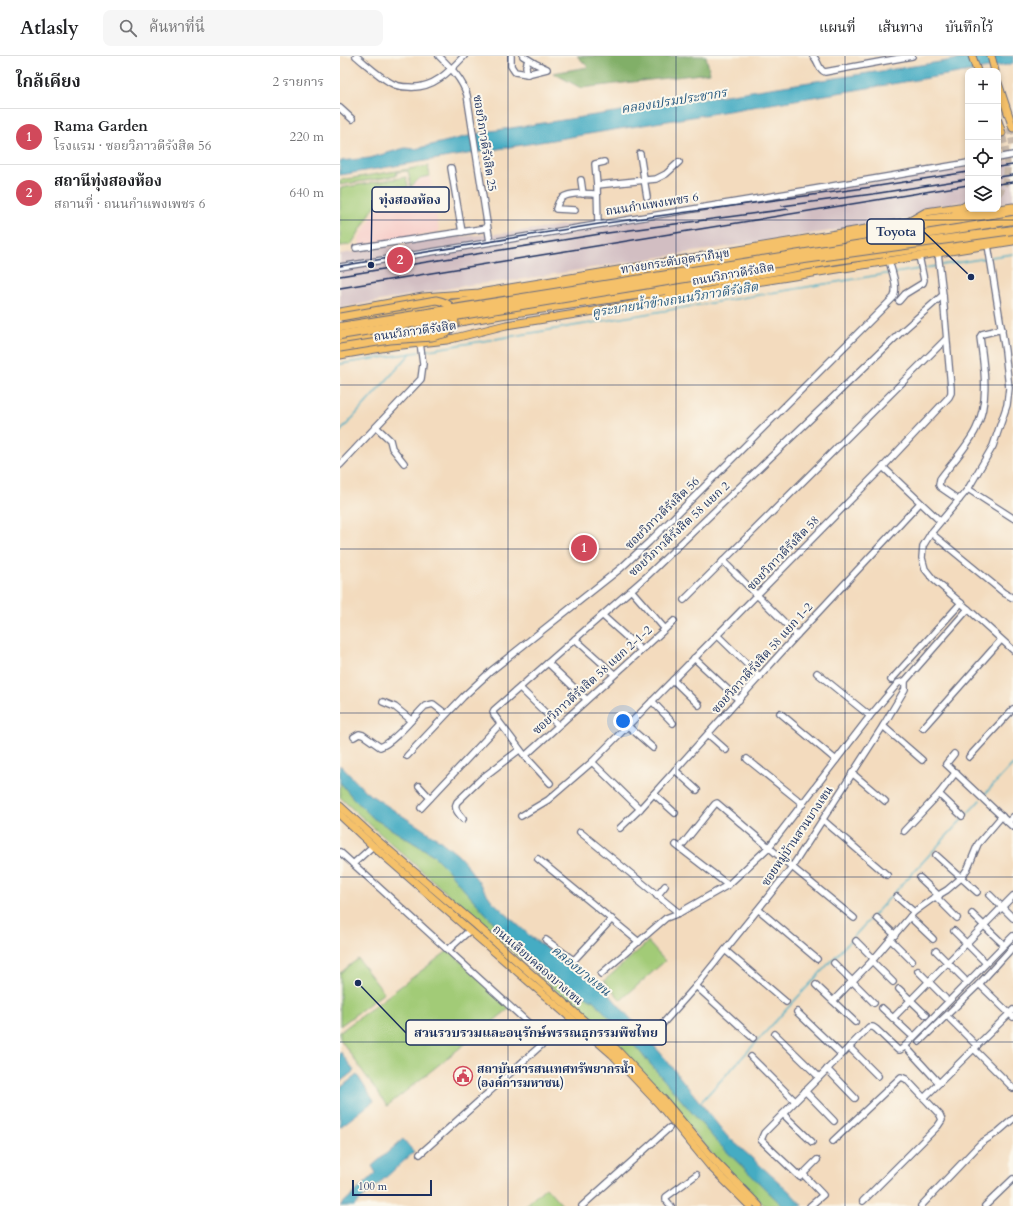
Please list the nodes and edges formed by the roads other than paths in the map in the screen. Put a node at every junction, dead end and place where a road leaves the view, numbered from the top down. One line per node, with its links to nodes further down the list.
1 (356, 56): 10 (street)
2 (439, 56): 10 (street, ซอยวิภาวดีรังสิต 25)
3 (464, 56): 10 (street)
4 (511, 56): 13 (street)
5 (813, 56): 6 (street)
6 (912, 56)
7 (972, 56): 11 (main road)
8 (991, 56): 12 (main road)
9 (525, 58): 13 (street); 13 (street)
10 (452, 68): 42 (street, ซอยวิภาวดีรังสิต 25)
11 (976, 68)
12 (994, 68)
13 (527, 74)
14 (1001, 93): 17 (main road)
15 (340, 108): 16 (street)
16 (352, 119)
17 (1011, 128)
18 (1001, 130): 19 (main road)
19 (1002, 133)
20 (640, 154): 28 (street)
21 (1013, 155): 22 (street)
22 (1001, 157)
23 (604, 162): 29 (street)
24 (679, 162): 28 (street)
25 (965, 164): 41 (street, ถนนกำแพงเพชร 6)
26 (451, 168): 44 (street)
27 (581, 180): 30 (street)
28 (644, 180): 29 (street); 32 (street)
29 (597, 185): 31 (street)
30 (583, 194): 31 (street); 36 (street)
31 (597, 194): 41 (street)
32 (647, 197)
33 (965, 206): 38 (main road)
34 (959, 207): 40 (main road)
35 (1013, 207): 38 (main road, ถนนวิภาวดีรังสิต)
36 (574, 210)
37 (1013, 211): 55 (highway, ถนนวิภาวดีรังสิต)
38 (950, 217): 40 (main road, ถนนวิภาวดีรังสิต)
39 (1013, 220): 63 (highway, ทางยกระดับอุตราภิมุข, bridge)
40 (908, 222): 52 (main road, ถนนวิภาวดีรังสิต)
41 (598, 224): 47 (street, ถนนกำแพงเพชร 6)
42 (488, 228): 44 (street); 47 (street, ซอยวิภาวดีรังสิต 25)
43 (1013, 230): 65 (highway, ทางยกระดับอุตราภิมุข, bridge)
44 (462, 232): 49 (street)
45 (1013, 235): 57 (highway, ถนนวิภาวดีรังสิต)
46 (1013, 241): 48 (main road, ถนนวิภาวดีรังสิต)
47 (490, 242): 54 (street, ถนนกำแพงเพชร 6)
48 (988, 245): 50 (main road, ถนนวิภาวดีรังสิต); 64 (street)
49 (356, 248)
50 (938, 253): 51 (main road, ถนนวิภาวดีรังสิต); 58 (street, ซอยวิภาวดีรังสิต 58)
51 (919, 256): 53 (main road, ถนนวิภาวดีรังสิต); 59 (street)
52 (688, 259): 55 (highway); 60 (main road, ถนนวิภาวดีรังสิต)
53 (890, 265): 56 (main road, ถนนวิภาวดีรังสิต); 113 (street, ซอยวิภาวดีรังสิต 56)
54 (340, 267)
55 (640, 272): 62 (highway, ถนนวิภาวดีรังสิต)
56 (699, 293): 57 (highway); 69 (main road, ถนนวิภาวดีรังสิต)
57 (643, 294): 67 (highway, ถนนวิภาวดีรังสิต)
58 (943, 295): 66 (street, ซอยวิภาวดีรังสิต 58); 82 (street, ซอยวิภาวดีรังสิต 58 แยก 2)
59 (899, 300)
60 (340, 312)
61 (340, 317): 68 (main road, bridge)
62 (340, 323)
63 (340, 327)
64 (1002, 329): 75 (street); 76 (street)
65 (340, 335)
66 (946, 338): 74 (street, ซอยวิภาวดีรังสิต 58); 81 (street)
67 (340, 342)
68 (340, 348)
69 (421, 349): 70 (main road, ถนนวิภาวดีรังสิต); 71 (street)
70 (340, 355)
71 (376, 427): 72 (street); 73 (street)
72 (404, 462)
73 (340, 465)
74 (883, 466): 77 (street); 83 (street, ซอยวิภาวดีรังสิต 58)
75 (968, 489): 76 (street); 78 (street)
76 (959, 500): 79 (street)
77 (920, 503): 79 (street); 92 (street, ซอยวิภาวดีรังสิต 58 แยก 1-2)
78 (1013, 518)
79 (940, 522): 80 (street)
80 (931, 533): 84 (street); 86 (street)
81 (723, 561): 83 (street); 85 (street)
82 (631, 590): 88 (street, ซอยวิภาวดีรังสิต 58 แยก 2); 90 (street)
83 (757, 595): 91 (street, ซอยวิภาวดีรังสิต 58); 92 (street)
84 (1013, 598)
85 (684, 600)
86 (961, 603): 87 (street); 103 (street)
87 (968, 609): 94 (street); 104 (street, ซอยหมู่บ้านสวนบางเขน)
88 (603, 616): 93 (street, ซอยวิภาวดีรังสิต 58 แยก 2); 95 (street)
89 (674, 621): 90 (street, ซอยวิภาวดีรังสิต 58 แยก 2-1-2)
90 (665, 629): 95 (street, ซอยวิภาวดีรังสิต 58 แยก 2-1-2)
91 (717, 635): 97 (street, ซอยวิภาวดีรังสิต 58); 101 (street)
92 (797, 636): 101 (street, ซอยวิภาวดีรังสิต 58 แยก 1-2)
93 (576, 639): 98 (street, ซอยวิภาวดีรังสิต 58 แยก 2); 100 (street)
94 (1001, 640): 96 (street); 121 (street)
95 (641, 650): 100 (street, ซอยวิภาวดีรังสิต 58 แยก 2-1-2)
96 (1013, 650)
97 (694, 658): 102 (street, ซอยวิภาวดีรังสิต 58); 107 (street)
98 (548, 663): 105 (street, ซอยวิภาวดีรังสิต 58 แยก 2); 106 (street)
99 (817, 673): 114 (street)
100 (614, 674): 106 (street, ซอยวิภาวดีรังสิต 58 แยก 2-1-2)
101 (760, 677): 107 (street, ซอยวิภาวดีรังสิต 58 แยก 1-2)
102 (673, 680): 108 (street, ซอยวิภาวดีรังสิต 58); 110 (street)
103 (891, 680)
104 (905, 681): 114 (street, ซอยหมู่บ้านสวนบางเขน); 120 (street, ซอยหมู่บ้านสวนบางเขน)
105 (520, 688): 117 (street, ซอยวิภาวดีรังสิต 58 แยก 2); 118 (street)
106 (586, 699): 118 (street, ซอยวิภาวดีรังสิต 58 แยก 2-1-2)
107 (739, 700): 122 (street, ซอยวิภาวดีรังสิต 58 แยก 1-2)
108 (652, 701): 116 (street); 119 (street, ซอยวิภาวดีรังสิต 58)
109 (384, 702): 115 (street)
110 (699, 705)
111 (1013, 709): 130 (street)
112 (780, 713): 132 (street)
113 (446, 714): 115 (street); 128 (street, ซอยวิภาวดีรังสิต 56)
114 (870, 716): 132 (street, ซอยหมู่บ้านสวนบางเขน)
115 (411, 720): 123 (street)
116 (673, 723)
117 (500, 724): 125 (street, ซอยวิภาวดีรังสิต 58 แยก 2); 143 (street)
118 (558, 725): 129 (street, ซอยวิภาวดีรังสิต 58 แยก 2-1-2)
119 (628, 726): 124 (street); 134 (street, ซอยวิภาวดีรังสิต 58)
120 (883, 726): 133 (street); 137 (street, ซอยหมู่บ้านสวนบางเขน)
121 (923, 728)
122 (708, 734): 126 (street); 135 (street, ซอยวิภาวดีรังสิต 58 แยก 1-2)
123 (354, 737)
124 (653, 748)
125 (519, 750): 129 (street, ซอยวิภาวดีรังสิต 58 แยก 2); 155 (street)
126 (726, 750)
127 (954, 754): 136 (street)
128 (407, 756)
129 (524, 756): 138 (street, ซอยวิภาวดีรังสิต 58 แยก 2)
130 (969, 757)
131 (747, 759): 145 (street)
132 (836, 760): 145 (street, ซอยหมู่บ้านสวนบางเขน)
133 (922, 760)
134 (592, 762): 148 (street); 151 (street, ซอยวิภาวดีรังสิต 58)
135 (675, 770): 140 (street); 141 (street, ซอยวิภาวดีรังสิต 58 แยก 1-2)
136 (956, 772): 142 (street); 153 (street)
137 (852, 773): 144 (street); 156 (street, ซอยหมู่บ้านสวนบางเขน)
138 (550, 783)
139 (419, 786): 143 (street)
140 (697, 790)
141 (654, 794): 148 (street, ซอยวิภาวดีรังสิต 58 แยก 1-2); 149 (street)
142 (939, 794): 152 (street); 159 (street)
143 (430, 798): 147 (street)
144 (885, 801)
145 (803, 804): 162 (street, ซอยหมู่บ้านสวนบางเขน)
146 (340, 806): 190 (main road, ถนนเลียบคลองบางเขน)
147 (421, 808)
148 (640, 809): 158 (street, ซอยวิภาวดีรังสิต 58 แยก 1-2)
149 (675, 813)
150 (340, 815): 161 (main road, ถนนเลียบคลองบางเขน)
151 (521, 816)
152 (962, 816)
153 (1002, 816): 157 (street); 170 (street)
154 (1013, 817): 157 (street)
155 (463, 819)
156 (823, 820): 167 (street, ซอยหมู่บ้านสวนบางเขน); 168 (street)
157 (1011, 825)
158 (620, 828)
159 (904, 831)
160 (580, 832): 175 (street)
161 (373, 846): 166 (street); 190 (main road, ถนนเลียบคลองบางเขน)
162 (769, 847): 167 (street); 171 (street, ซอยหมู่บ้านสวนบางเขน); 171 (street)
163 (340, 852): 166 (street)
164 (936, 855): 170 (street)
165 (538, 859): 188 (street)
166 (354, 864): 202 (street)
167 (792, 867): 180 (street, ซอยหมู่บ้านสวนบางเขน); 184 (street)
168 (887, 875)
169 (920, 878): 178 (street)
170 (961, 878): 173 (street); 178 (street)
171 (728, 885): 181 (street, ซอยหมู่บ้านสวนบางเขน)
172 (665, 886): 175 (street)
173 (977, 892)
174 (990, 895): 179 (street)
175 (657, 896): 181 (street)
176 (1013, 896): 179 (street)
177 (898, 897): 183 (street)
178 (937, 897): 183 (street); 186 (street)
179 (1002, 907): 187 (street); 189 (street)
180 (759, 910): 203 (street, ซอยหมู่บ้านสวนบางเขน); 205 (street)
181 (679, 913): 198 (street, ซอยหมู่บ้านสวนบางเขน)
182 (972, 914): 189 (street)
183 (912, 915): 192 (street); 194 (street)
184 (854, 918)
185 (877, 918): 192 (street)
186 (957, 918)
187 (1013, 918)
188 (612, 919): 195 (street); 198 (street)
189 (984, 926): 199 (street); 200 (street)
190 (472, 927): 202 (street); 244 (main road, ถนนเลียบคลองบางเขน)
191 (954, 931): 200 (street)
192 (895, 935): 196 (street)
193 (1013, 936): 238 (street)
194 (933, 939)
195 (546, 940)
196 (891, 940): 206 (street); 207 (street)
197 (856, 941): 206 (street)
198 (638, 942): 212 (street, ซอยหมู่บ้านสวนบางเขน)
199 (1001, 942)
200 (966, 943): 208 (street); 209 (street)
201 (1013, 947): 217 (street)
202 (448, 950): 259 (street)
203 (725, 950): 219 (street, ซอยหมู่บ้านสวนบางเขน); 224 (street)
204 (936, 951): 209 (street)
205 (817, 959)
206 (872, 960): 214 (street); 215 (street)
207 (912, 961)
208 (984, 961)
209 (948, 962): 213 (street); 216 (street)
210 (834, 963): 214 (street)
211 (918, 971): 216 (street)
212 (601, 974)
213 (964, 979)
214 (852, 981): 223 (street); 225 (street)
215 (893, 982)
216 (928, 982): 221 (street); 222 (street)
217 (979, 984): 228 (street); 237 (street)
218 (816, 985): 223 (street)
219 (696, 986): 233 (street, ซอยหมู่บ้านสวนบางเขน); 236 (street)
220 (899, 989): 222 (street)
221 (945, 998)
222 (910, 1000): 229 (street); 230 (street)
223 (833, 1001): 232 (street)
224 (786, 1002)
225 (874, 1003)
226 (882, 1008): 230 (street)
227 (797, 1012): 241 (street)
228 (1012, 1014): 240 (street)
229 (926, 1015)
230 (893, 1018): 235 (street)
231 (950, 1019): 240 (street)
232 (855, 1022)
233 (658, 1029)
234 (775, 1034): 246 (street)
235 (910, 1034)
236 (753, 1038)
237 (919, 1042)
238 (905, 1046): 239 (street); 247 (street)
239 (849, 1047): 241 (street); 245 (street)
240 (975, 1047): 247 (street); 248 (street)
241 (841, 1054): 243 (street)
242 (751, 1057): 252 (street)
243 (827, 1069): 246 (street); 250 (street)
244 (636, 1075): 267 (main road, ถนนเลียบคลองบางเขน); 268 (main road, ถนนเลียบคลองบางเขน)
245 (878, 1076)
246 (819, 1077): 249 (street)
247 (939, 1083): 251 (street)
248 (1013, 1088)
249 (805, 1091): 252 (street); 255 (street)
250 (855, 1098)
251 (924, 1098): 257 (street); 264 (street)
252 (795, 1101): 253 (street)
253 (783, 1114): 258 (street); 261 (street)
254 (1013, 1119): 270 (street)
255 (834, 1121)
256 (670, 1128): 265 (street)
257 (833, 1141)
258 (812, 1142)
259 (420, 1154)
260 (817, 1160): 261 (street)
261 (803, 1174): 269 (street)
262 (696, 1175): 266 (street)
263 (1013, 1179): 271 (street)
264 (863, 1201)
265 (582, 1206)
266 (670, 1206)
267 (750, 1206)
268 (759, 1206)
269 (810, 1206)
270 (921, 1206)
271 (985, 1206)

